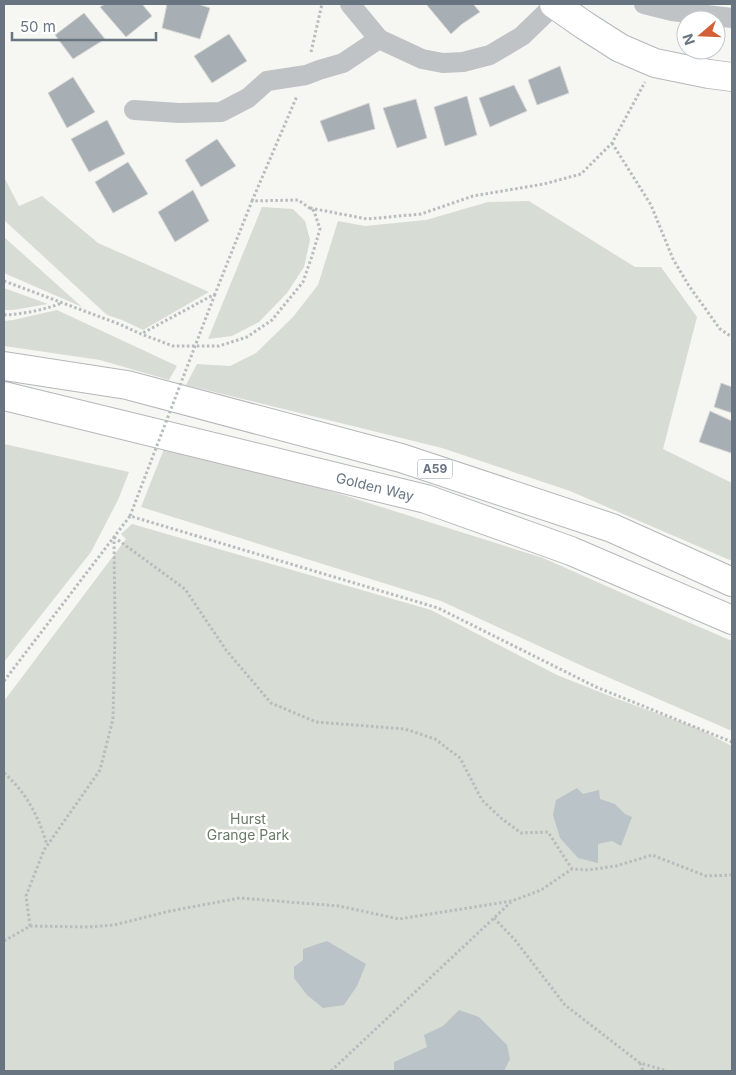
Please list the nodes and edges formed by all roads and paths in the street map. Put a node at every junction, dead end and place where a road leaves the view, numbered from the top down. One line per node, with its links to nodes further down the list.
1 (322, 4): 8 (path)
2 (350, 4): 6 (street)
3 (554, 4): 6 (street); 7 (main road)
4 (644, 4): 5 (street)
5 (732, 18)
6 (379, 38): 8 (street)
7 (655, 63): 9 (main road); 11 (path)
8 (306, 75): 10 (street); 12 (path)
9 (732, 76)
10 (134, 110)
11 (612, 143): 13 (path); 19 (path)
12 (252, 201): 13 (path); 15 (path)
13 (307, 207): 18 (path)
14 (4, 281): 16 (path)
15 (214, 294): 18 (path); 22 (path, bridge)
16 (63, 303): 17 (path); 18 (path)
17 (4, 315)
18 (141, 334)
19 (732, 337)
20 (4, 366): 24 (main road, A59)
21 (4, 396): 25 (main road, Golden Way / A59)
22 (130, 516): 23 (path); 27 (path)
23 (114, 537): 26 (path); 29 (path); 30 (path)
24 (732, 582)
25 (732, 620)
26 (4, 681)
27 (732, 742)
28 (4, 773): 29 (path)
29 (47, 845): 34 (path)
30 (572, 869): 31 (path); 32 (path)
31 (732, 875)
32 (512, 901): 33 (path); 34 (path)
33 (494, 918): 36 (path); 37 (path)
34 (30, 926): 35 (path)
35 (4, 941)
36 (640, 1063): 38 (path); 39 (path)
37 (331, 1071)
38 (643, 1071)
39 (668, 1071)

